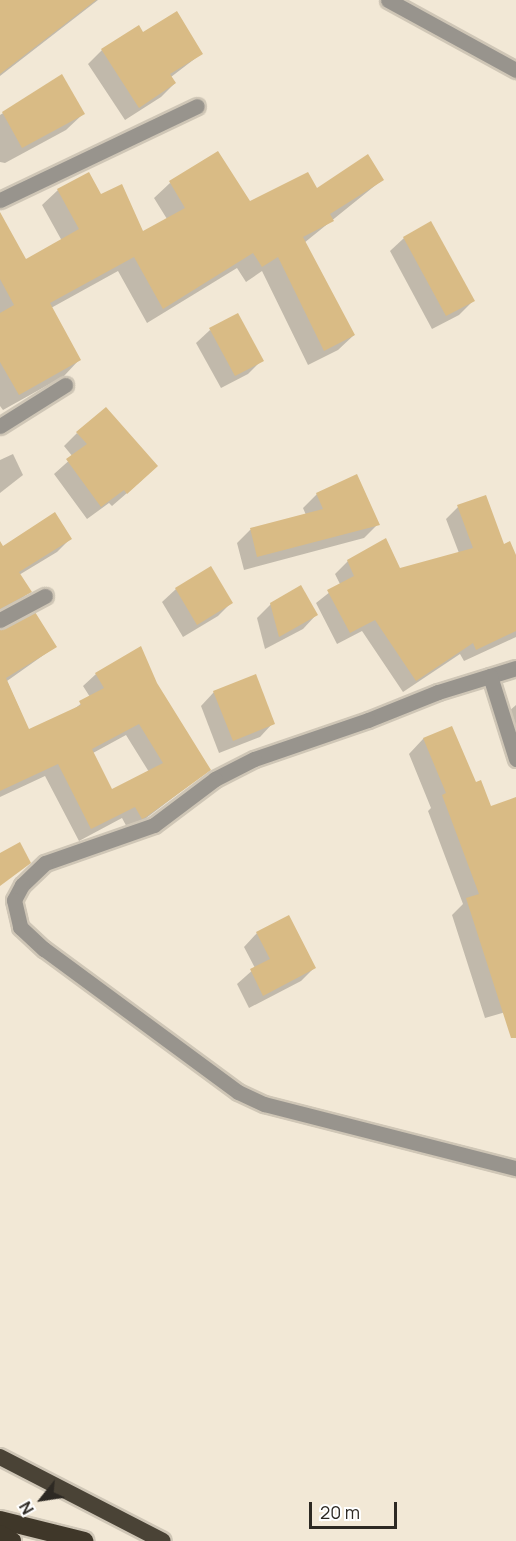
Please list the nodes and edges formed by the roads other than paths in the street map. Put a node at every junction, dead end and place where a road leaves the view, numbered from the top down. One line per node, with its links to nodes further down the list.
1 (388, 0): 2 (street)
2 (516, 70)
3 (197, 106): 4 (street)
4 (0, 200)
5 (65, 385): 6 (street)
6 (0, 426)
7 (45, 596): 8 (street)
8 (0, 620)
9 (516, 668): 10 (street)
10 (490, 676): 11 (street); 13 (street)
11 (516, 759)
12 (0, 904): 13 (street)
13 (15, 913): 14 (street)
14 (516, 1168)
15 (0, 1457): 20 (highway)
16 (0, 1520): 19 (highway)
17 (0, 1534): 18 (highway)
18 (12, 1541)
19 (84, 1541)
20 (163, 1541)

